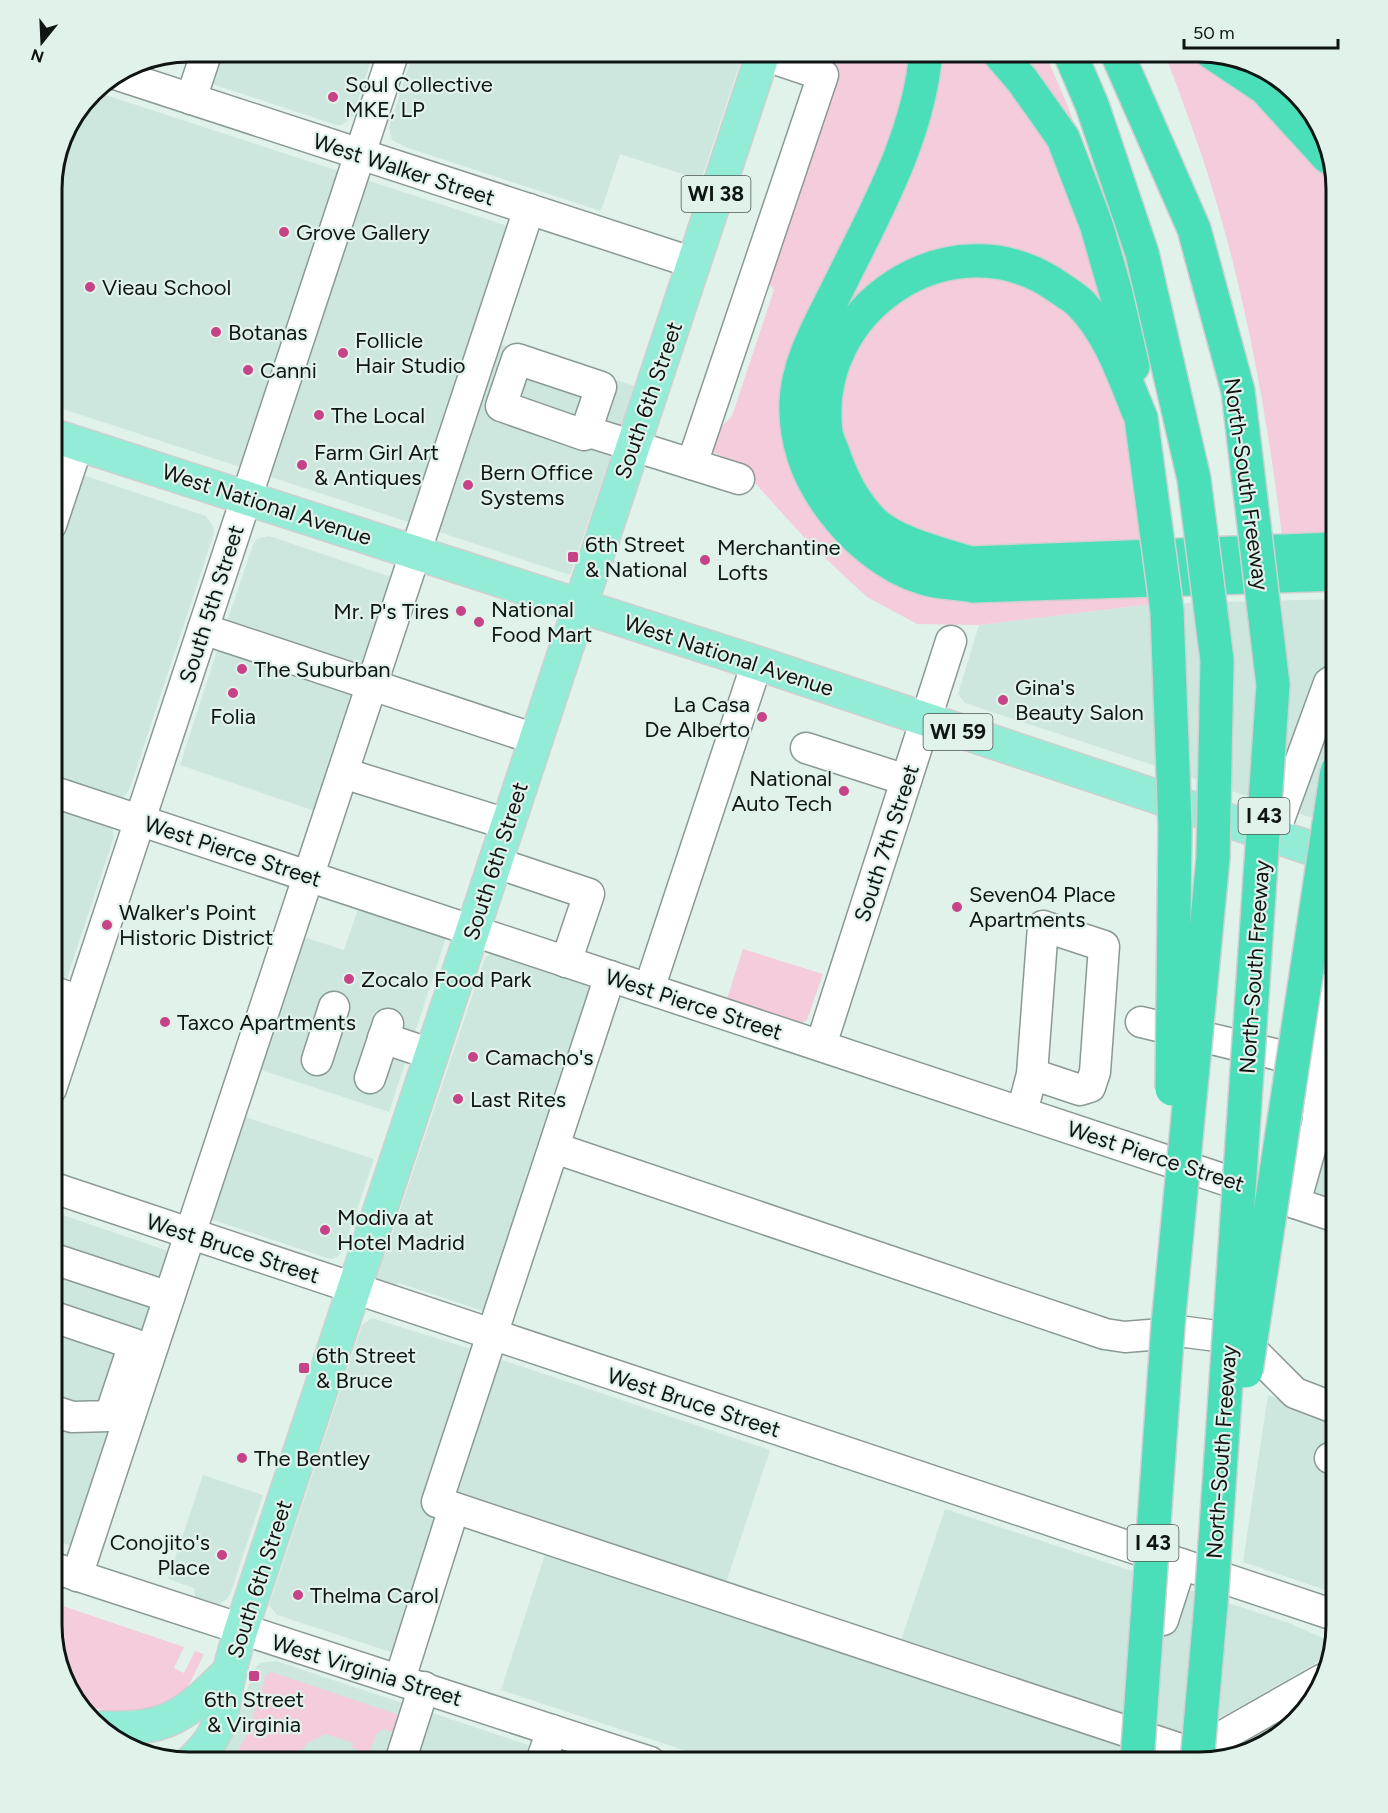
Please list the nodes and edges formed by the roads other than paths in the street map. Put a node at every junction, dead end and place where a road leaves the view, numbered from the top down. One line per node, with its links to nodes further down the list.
1 (203, 62): 11 (street)
2 (390, 62): 13 (street, South 5th Street)
3 (760, 62): 15 (main road, South 6th Street / WI 38)
4 (788, 62): 23 (street)
5 (924, 62): 28 (highway)
6 (1006, 62): 18 (highway)
7 (1074, 62): 74 (highway, I 43, bridge)
8 (1121, 62): 81 (highway, North-South Freeway / I 43, bridge)
9 (1230, 65): 12 (highway)
10 (126, 78): 11 (street, West Walker Street)
11 (191, 99): 13 (street, West Walker Street)
12 (1321, 150)
13 (360, 154): 14 (street, West Walker Street); 25 (street, South 5th Street)
14 (530, 210): 15 (street, West Walker Street); 16 (street)
15 (694, 263): 21 (main road, South 6th Street / WI 38)
16 (479, 362): 17 (street); 27 (street)
17 (512, 374): 19 (street); 19 (street)
18 (1141, 418): 26 (highway); 74 (highway, bridge)
19 (585, 431): 21 (street)
20 (65, 440): 22 (street); 25 (main road, West National Avenue / WI 59)
21 (633, 444): 23 (street); 29 (main road, South 6th Street / WI 38)
22 (62, 458)
23 (692, 464): 24 (street)
24 (739, 479)
25 (246, 498): 27 (main road, West National Avenue / WI 59); 30 (street, South 5th Street)
26 (1326, 549)
27 (416, 552): 29 (main road, West National Avenue / WI 59); 33 (street)
28 (1326, 574)
29 (579, 605): 32 (main road, West National Avenue / WI 59); 36 (main road, South 6th Street)
30 (203, 629): 33 (street); 41 (street, South 5th Street)
31 (951, 641): 35 (street, South 7th Street)
32 (757, 663): 35 (main road, West National Avenue / WI 59); 51 (street)
33 (372, 685): 36 (street); 38 (street)
34 (1326, 691): 43 (street)
35 (925, 721): 39 (street, South 7th Street); 43 (main road, West National Avenue / WI 59)
36 (535, 740): 42 (main road, South 6th Street)
37 (806, 748): 39 (street)
38 (343, 772): 42 (street); 47 (street)
39 (906, 780): 58 (street, South 7th Street)
40 (62, 795): 41 (street, West Pierce Street)
41 (140, 820): 47 (street, West Pierce Street); 53 (street, South 5th Street)
42 (507, 824): 46 (main road, South 6th Street)
43 (1273, 836): 45 (main road, West National Avenue / WI 59)
44 (1326, 844): 81 (highway, bridge)
45 (1326, 853)
46 (494, 862): 48 (main road, South 6th Street); 49 (street)
47 (309, 876): 48 (street, West Pierce Street); 69 (street)
48 (472, 930): 49 (street, West Pierce Street); 59 (main road, South 6th Street)
49 (566, 962): 50 (street, West Pierce Street)
50 (610, 976): 51 (street, West Pierce Street); 65 (street)
51 (649, 989): 58 (street, West Pierce Street)
52 (62, 995): 53 (street)
53 (80, 1001): 56 (street, South 5th Street)
54 (334, 1007): 60 (street)
55 (1141, 1022): 61 (street)
56 (62, 1032)
57 (1326, 1032): 61 (street)
58 (820, 1045): 64 (street, West Pierce Street)
59 (431, 1054): 63 (street); 71 (main road, South 6th Street)
60 (317, 1060)
61 (1322, 1065): 67 (street)
62 (1032, 1074): 62 (street); 64 (street)
63 (370, 1078)
64 (1022, 1112): 67 (street, West Pierce Street)
65 (555, 1148): 75 (street); 76 (street)
66 (62, 1191): 69 (street, West Bruce Street)
67 (1295, 1203): 68 (street, West Pierce Street)
68 (1326, 1213)
69 (190, 1234): 71 (street, West Bruce Street); 72 (street)
70 (62, 1261): 72 (street)
71 (354, 1288): 75 (street, West Bruce Street); 84 (main road, South 6th Street)
72 (169, 1297): 80 (street)
73 (62, 1320): 77 (street)
74 (1168, 1325): 97 (highway, I 43, bridge)
75 (493, 1335): 78 (street); 79 (street, West Bruce Street)
76 (1326, 1405)
77 (62, 1414)
78 (454, 1508): 86 (street); 98 (street)
79 (1181, 1564): 82 (street, West Bruce Street); 83 (street)
80 (64, 1572): 84 (street, West Virginia Street)
81 (1211, 1605): 99 (highway, North-South Freeway / I 43, bridge)
82 (1326, 1612)
83 (1163, 1620)
84 (241, 1630): 85 (main road, South 6th Street); 86 (street, West Virginia Street)
85 (229, 1672): 88 (main road, South 6th Street); 92 (main road, South 6th Street)
86 (422, 1686): 89 (street, West Virginia Street); 93 (street); 94 (street)
87 (1305, 1695): 90 (street)
88 (116, 1728)
89 (552, 1730): 95 (street); 96 (street, West Virginia Street)
90 (1243, 1737): 91 (street)
91 (1208, 1751)
92 (203, 1752)
93 (403, 1752)
94 (420, 1752)
95 (544, 1752)
96 (619, 1752)
97 (1138, 1752)
98 (1168, 1752)
99 (1189, 1752)

